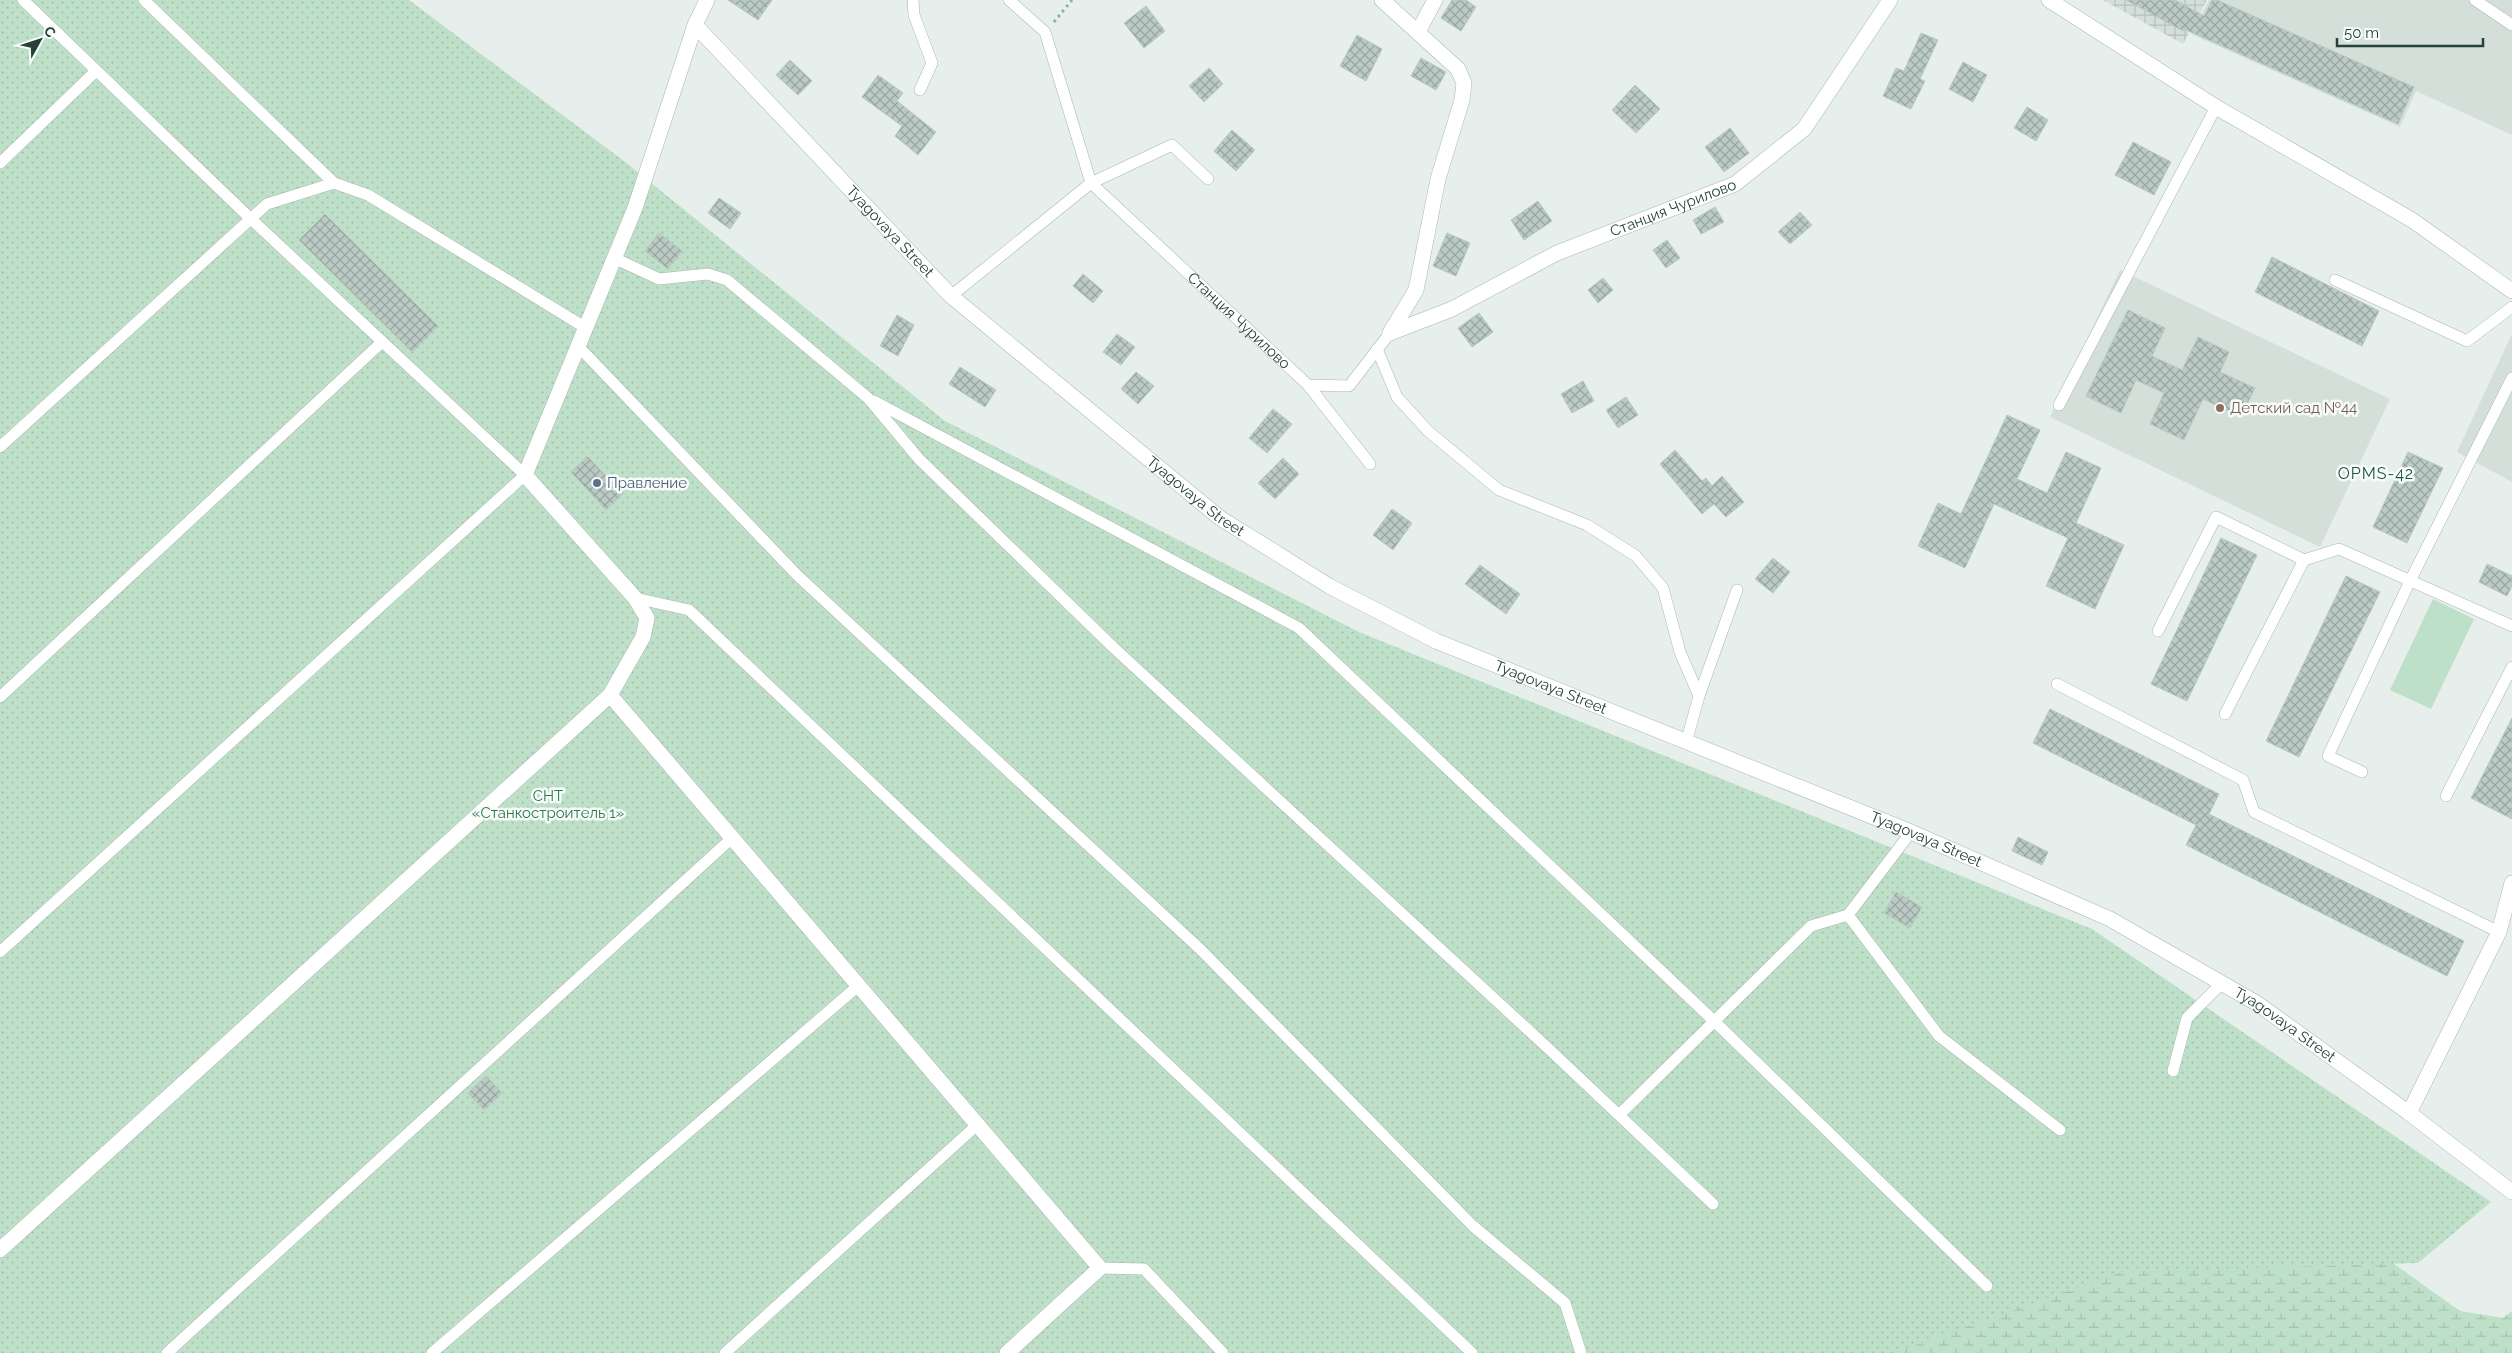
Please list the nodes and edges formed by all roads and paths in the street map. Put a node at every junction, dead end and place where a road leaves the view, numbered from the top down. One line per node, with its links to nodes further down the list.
1 (23, 0): 16 (lane)
2 (144, 0): 21 (lane)
3 (706, 0): 13 (street)
4 (913, 0): 17 (lane)
5 (1009, 0): 14 (lane)
6 (1072, 0): 14 (path)
7 (1382, 0): 15 (street, Станция Чурилово)
8 (1435, 0): 15 (street)
9 (1890, 0): 30 (street, Станция Чурилово)
10 (2050, 0): 18 (street)
11 (2475, 0): 12 (lane)
12 (2509, 20)
13 (696, 25): 24 (street); 27 (street, Tyagovaya Street)
14 (1045, 32): 22 (lane)
15 (1418, 32): 30 (street, Станция Чурилово)
16 (96, 70): 19 (lane); 23 (lane)
17 (920, 90)
18 (2216, 107): 26 (street); 37 (lane)
19 (0, 163)
20 (1208, 179): 22 (lane)
21 (334, 183): 23 (lane); 29 (lane)
22 (1091, 183): 27 (lane); 35 (lane, Станция Чурилово)
23 (251, 219): 31 (lane); 38 (lane)
24 (614, 258): 29 (street); 36 (lane)
25 (2335, 280): 28 (lane)
26 (2512, 291)
27 (951, 296): 53 (street, Tyagovaya Street)
28 (2512, 307)
29 (586, 328): 32 (street)
30 (1390, 333): 33 (lane, Станция Чурилово)
31 (382, 342): 40 (lane); 50 (lane)
32 (578, 346): 40 (street); 81 (lane)
33 (1377, 348): 35 (lane, Станция Чурилово); 51 (lane)
34 (2512, 378): 42 (lane)
35 (1308, 385): 39 (lane)
36 (868, 398): 64 (lane); 67 (lane)
37 (2059, 405)
38 (0, 447)
39 (1370, 464)
40 (525, 475): 44 (street); 61 (lane)
41 (2304, 560): 42 (lane); 46 (lane); 52 (lane)
42 (2410, 581): 45 (lane); 54 (lane)
43 (1737, 590): 51 (lane)
44 (635, 598): 49 (street); 80 (lane)
45 (2512, 626)
46 (2158, 631)
47 (2512, 667): 55 (lane)
48 (2057, 684): 60 (lane)
49 (610, 695): 57 (street); 72 (street)
50 (0, 696)
51 (1699, 696): 53 (lane)
52 (2225, 714)
53 (1686, 743): 56 (street, Tyagovaya Street)
54 (2362, 772)
55 (2446, 796)
56 (1911, 832): 59 (lane); 62 (street, Tyagovaya Street)
57 (732, 838): 63 (street); 75 (lane)
58 (2512, 883): 60 (street)
59 (1848, 915): 64 (lane); 69 (lane)
60 (2499, 932): 66 (street)
61 (0, 952)
62 (2222, 983): 65 (lane); 66 (street, Tyagovaya Street)
63 (858, 986): 68 (street); 76 (lane)
64 (1714, 1022): 67 (lane); 74 (lane)
65 (2173, 1071)
66 (2409, 1113): 70 (street, Tyagovaya Street)
67 (1619, 1116): 71 (lane)
68 (977, 1125): 73 (street); 77 (lane)
69 (2060, 1130)
70 (2512, 1192)
71 (1713, 1204)
72 (0, 1250)
73 (1100, 1268): 78 (street); 79 (lane)
74 (1987, 1286)
75 (167, 1353)
76 (432, 1353)
77 (725, 1353)
78 (1007, 1353)
79 (1223, 1353)
80 (1472, 1353)
81 (1581, 1353)

